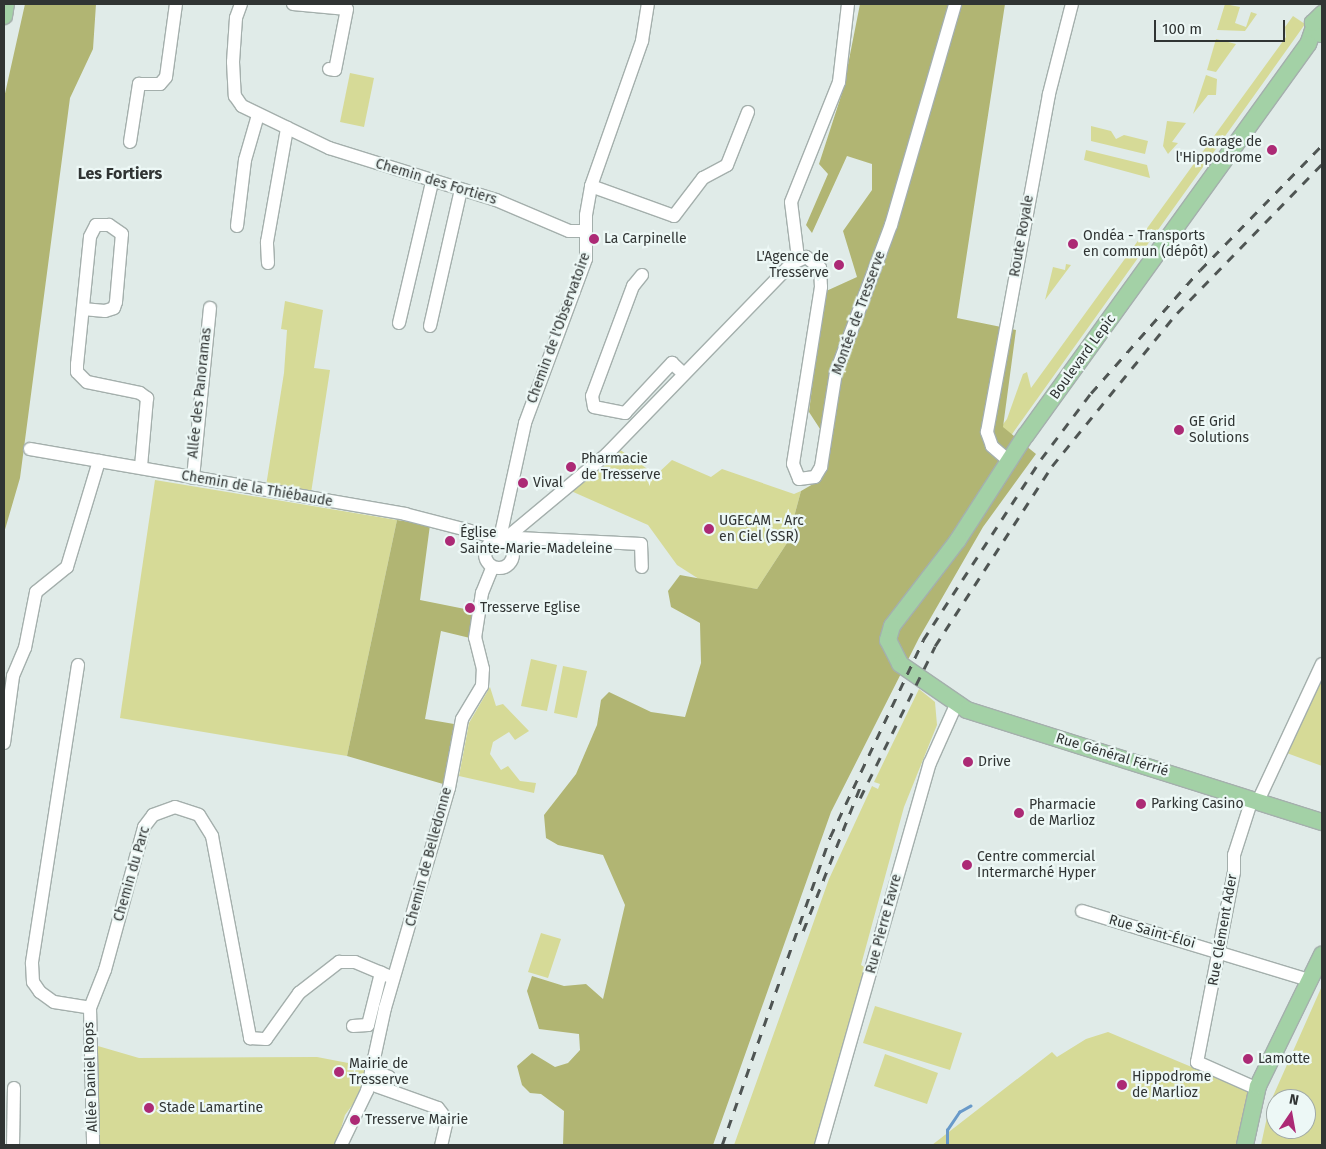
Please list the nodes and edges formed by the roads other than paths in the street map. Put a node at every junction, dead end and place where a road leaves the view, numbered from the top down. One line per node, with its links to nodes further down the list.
1 (6, 4): 9 (main road)
2 (176, 4): 15 (street)
3 (241, 4): 13 (street, Chemin des Fortiers)
4 (294, 4): 11 (street)
5 (648, 4): 17 (street, Chemin de l'Observatoire)
6 (848, 4): 21 (street)
7 (955, 4): 21 (street, Montée de Tresserve)
8 (1072, 4): 31 (street, Route Royale)
9 (4, 16)
10 (1320, 27): 31 (main road, Boulevard Lepic)
11 (329, 69)
12 (748, 112): 17 (street)
13 (258, 115): 14 (street, Chemin des Fortiers); 19 (street)
14 (287, 128): 16 (street, Chemin des Fortiers); 22 (street)
15 (130, 142)
16 (432, 182): 18 (street, Chemin des Fortiers); 26 (street)
17 (591, 186): 20 (street, Chemin de l'Observatoire)
18 (461, 190): 20 (street, Chemin des Fortiers); 27 (street)
19 (237, 226)
20 (586, 231): 34 (street, Chemin de l'Observatoire)
21 (798, 258): 28 (street)
22 (268, 264)
23 (642, 275): 28 (street)
24 (83, 308): 24 (street); 32 (street)
25 (210, 308): 33 (street, Allée des Panoramas)
26 (399, 323)
27 (430, 326)
28 (684, 374): 34 (street)
29 (30, 449): 30 (street, Chemin de la Thiébaude)
30 (99, 460): 32 (street, Chemin de la Thiébaude); 41 (street)
31 (1009, 461): 38 (main road, Boulevard Lepic)
32 (141, 467): 33 (street, Chemin de la Thiébaude)
33 (193, 478): 34 (street, Chemin de la Thiébaude)
34 (498, 540): 35 (street); 36 (street); 36 (street)
35 (642, 567)
36 (492, 568): 49 (street, Chemin de Belledonne)
37 (78, 665): 50 (street)
38 (910, 672): 40 (main road, Rue Général Férrié)
39 (1320, 673): 42 (street, Rue Clément Ader)
40 (956, 705): 42 (main road, Rue Général Férrié); 63 (street, Rue Pierre Favre)
41 (4, 743)
42 (1255, 800): 43 (main road, Rue Général Férrié); 45 (street, Rue Clément Ader)
43 (1322, 822)
44 (1082, 910): 45 (street, Rue Saint-Éloi)
45 (1219, 952): 47 (street, Rue Saint-Éloi); 57 (street, Rue Clément Ader)
46 (1322, 955): 47 (main road)
47 (1315, 971): 53 (main road)
48 (381, 973): 49 (street, Chemin du Parc); 50 (street, Chemin du Parc); 51 (street)
49 (394, 978): 52 (street, Chemin de Belledonne)
50 (90, 1008): 60 (street, Allée Daniel Rops)
51 (353, 1026)
52 (372, 1070): 54 (street, Chemin de Belledonne); 55 (street)
53 (1265, 1072): 57 (main road); 58 (main road)
54 (368, 1083): 55 (street); 61 (street, Chemin de Belledonne)
55 (384, 1087): 62 (street)
56 (14, 1088): 59 (street)
57 (1258, 1089): 58 (main road)
58 (1252, 1116): 64 (main road)
59 (13, 1145)
60 (93, 1145)
61 (341, 1145)
62 (441, 1145)
63 (821, 1145)
64 (1245, 1145)

